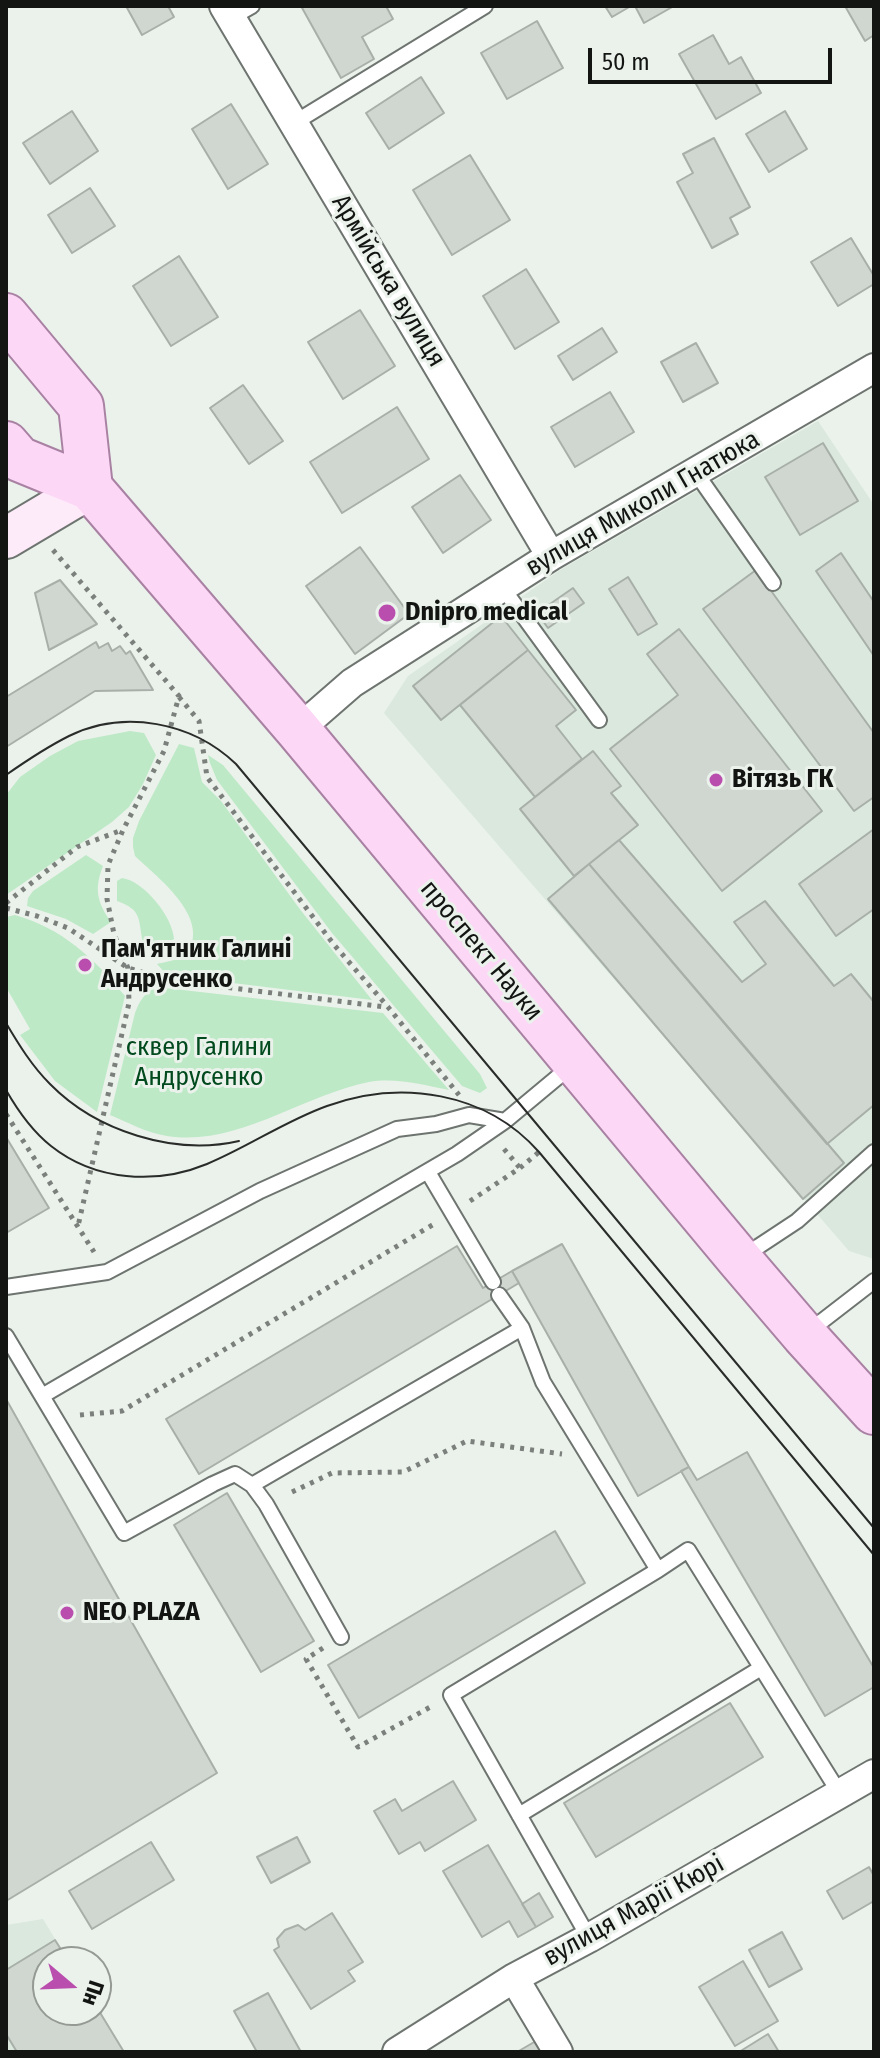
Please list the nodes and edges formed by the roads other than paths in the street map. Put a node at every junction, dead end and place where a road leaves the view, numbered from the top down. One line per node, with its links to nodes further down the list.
1 (485, 6): 3 (lane)
2 (236, 10): 3 (street, Армійська вулиця)
3 (294, 123): 10 (street, Армійська вулиця)
4 (6, 316): 8 (main road)
5 (874, 368): 7 (street, вулиця Миколи Гнатюка)
6 (6, 444): 8 (main road, проспект Науки)
7 (696, 473): 10 (street, вулиця Миколи Гнатюка); 11 (lane)
8 (90, 488): 9 (main road); 14 (main road, проспект Науки)
9 (18, 531)
10 (551, 556): 12 (street, вулиця Миколи Гнатюка)
11 (773, 583)
12 (502, 587): 13 (lane); 14 (street, вулиця Миколи Гнатюка)
13 (599, 720)
14 (298, 730): 15 (main road, проспект Науки)
15 (574, 1063): 16 (lane); 19 (main road, проспект Науки)
16 (505, 1121): 18 (lane); 21 (lane)
17 (874, 1152): 19 (lane)
18 (428, 1172): 22 (lane); 25 (lane)
19 (739, 1259): 23 (main road, проспект Науки)
20 (874, 1281): 23 (lane)
21 (6, 1287)
22 (522, 1328): 27 (lane); 28 (lane)
23 (804, 1335): 26 (main road, проспект Науки)
24 (6, 1336): 25 (lane)
25 (42, 1396): 27 (lane)
26 (874, 1412)
27 (252, 1485): 29 (lane)
28 (658, 1570): 30 (lane); 33 (lane)
29 (341, 1637)
30 (761, 1668): 32 (lane); 33 (lane)
31 (874, 1774): 32 (street, вулиця Марії Кюрі)
32 (840, 1794): 34 (street, вулиця Марії Кюрі)
33 (519, 1815): 34 (lane)
34 (589, 1938): 35 (street, вулиця Марії Кюрі)
35 (514, 1978): 36 (street, вулиця Марії Кюрі); 37 (street)
36 (397, 2052)
37 (558, 2052)

